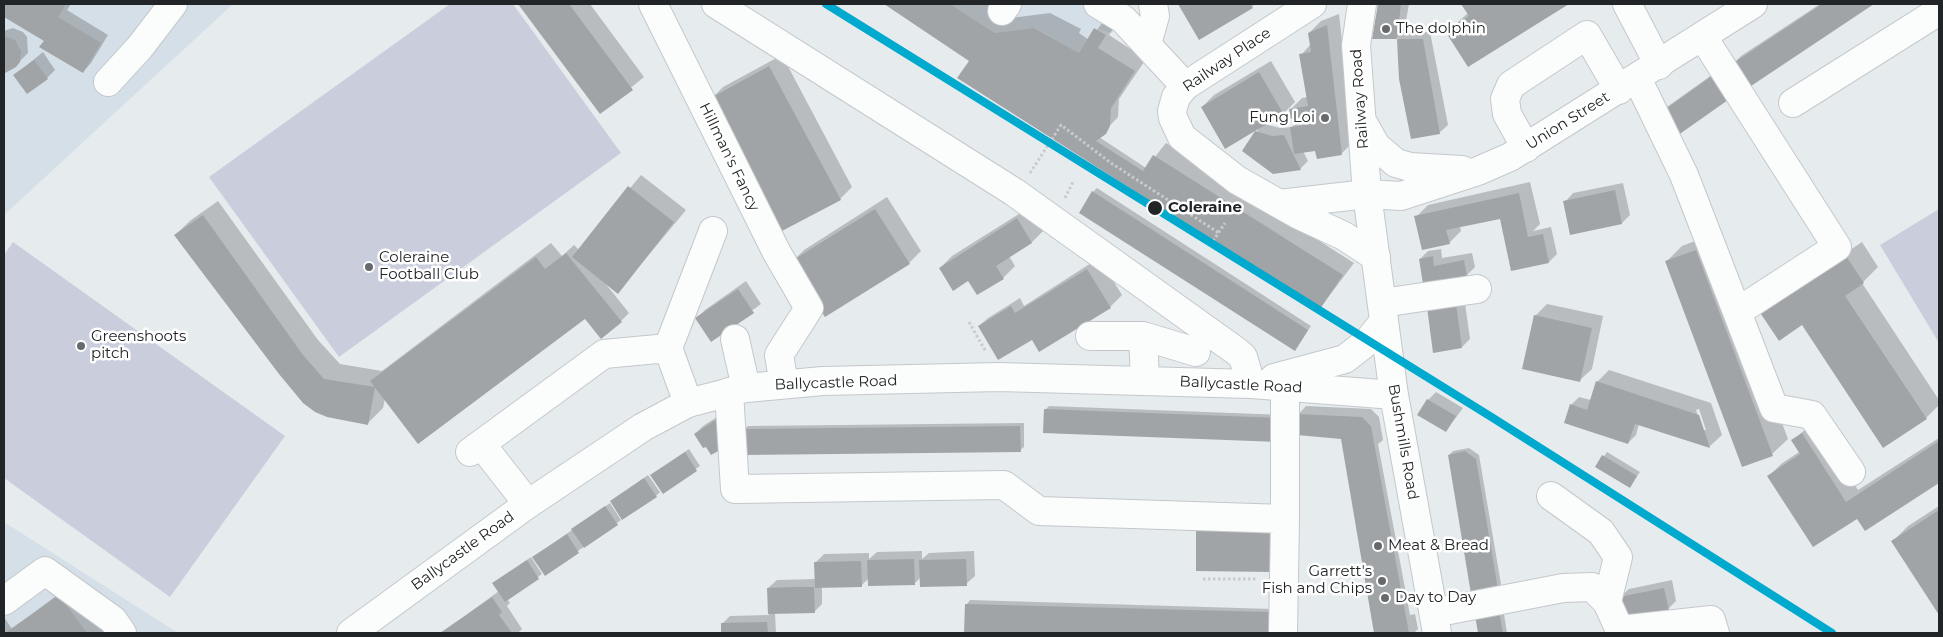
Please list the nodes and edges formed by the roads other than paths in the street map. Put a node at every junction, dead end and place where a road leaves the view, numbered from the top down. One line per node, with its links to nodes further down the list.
1 (173, 4): 14 (main road)
2 (653, 4): 34 (main road, Hillman's Fancy)
3 (716, 4): 35 (main road)
4 (1098, 4): 12 (main road)
5 (1153, 4): 12 (main road)
6 (1362, 4): 17 (main road, Railway Road)
7 (1626, 4): 13 (main road)
8 (1753, 4): 11 (main road, Union Street)
9 (1297, 8): 15 (main road, Railway Place)
10 (1930, 11): 16 (main road)
11 (1703, 37): 13 (main road, Union Street); 27 (main road)
12 (1147, 44): 15 (main road)
13 (1638, 78): 18 (main road, Union Street); 18 (main road); 27 (main road)
14 (108, 82)
15 (1185, 86): 22 (main road, Railway Place)
16 (1793, 103)
17 (1360, 116): 19 (main road); 20 (main road, Railway Road)
18 (1526, 148): 19 (main road, Union Street)
19 (1478, 171): 21 (main road, Union Street)
20 (1367, 194): 21 (main road, Union Street); 22 (main road); 24 (main road, Bushmills Road)
21 (1401, 196): 24 (main road, Bushmills Road)
22 (1280, 204): 24 (main road, Railway Place)
23 (713, 232): 31 (main road)
24 (1376, 254): 26 (main road, Bushmills Road)
25 (1477, 289): 26 (main road)
26 (1383, 312): 35 (main road); 38 (main road, Bushmills Road)
27 (1737, 312): 40 (main road)
28 (1090, 336): 29 (main road)
29 (1143, 336): 32 (main road); 33 (main road)
30 (735, 339): 37 (main road)
31 (668, 348): 39 (main road); 42 (main road)
32 (1196, 352)
33 (1145, 380): 34 (main road, Ballycastle Road); 35 (main road, Ballycastle Road)
34 (784, 384): 37 (main road, Ballycastle Road)
35 (1251, 384): 36 (main road, Ballycastle Road)
36 (1285, 387): 38 (main road, Ballycastle Road); 43 (main road)
37 (738, 390): 39 (main road, Ballycastle Road); 43 (main road)
38 (1394, 395): 46 (main road, Bushmills Road)
39 (688, 403): 42 (main road, Ballycastle Road)
40 (1852, 472)
41 (1551, 496): 45 (main road)
42 (528, 504): 49 (main road, Ballycastle Road)
43 (1285, 519): 50 (main road)
44 (4, 601): 48 (main road)
45 (1607, 602): 46 (main road); 47 (main road)
46 (1435, 623)
47 (1621, 632): 51 (main road)
48 (122, 633)
49 (351, 633)
50 (1283, 633)
51 (1716, 633)

